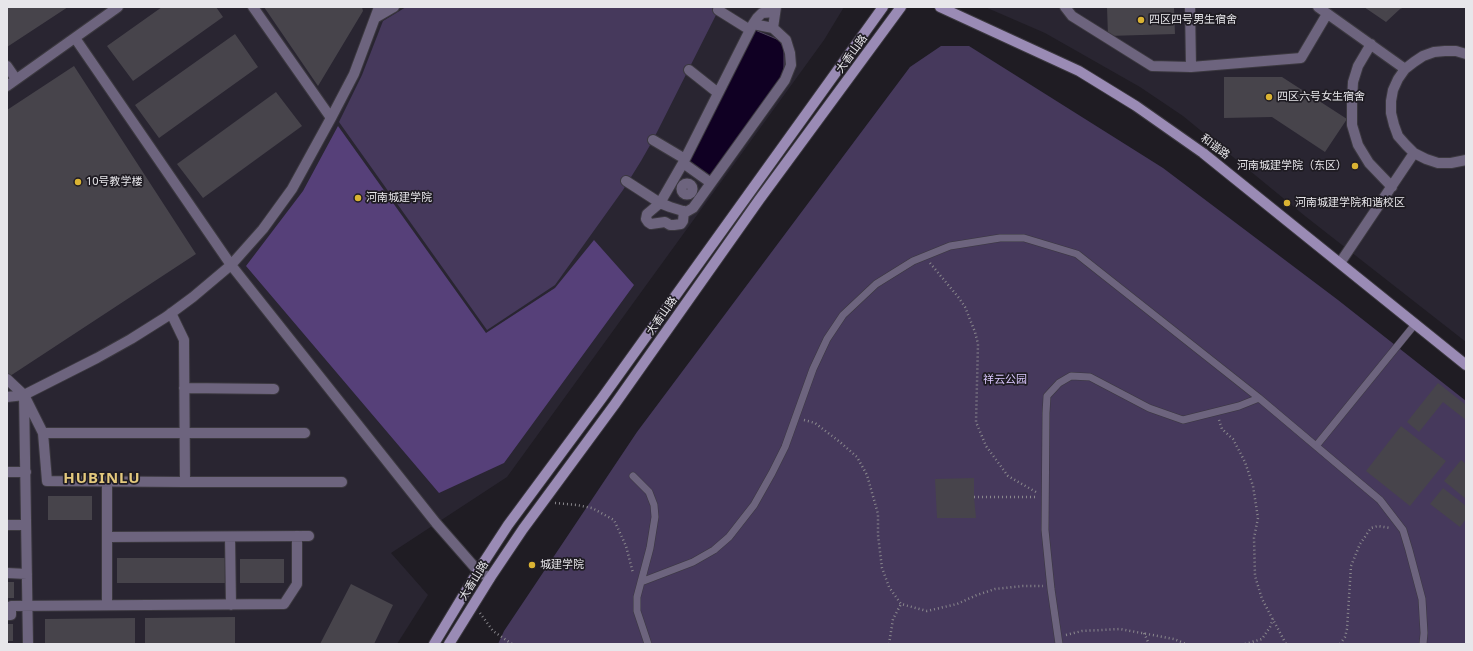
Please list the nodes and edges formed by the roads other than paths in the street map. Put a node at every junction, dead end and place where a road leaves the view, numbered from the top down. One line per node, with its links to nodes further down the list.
1 (118, 7): 17 (street)
2 (253, 7): 27 (street)
3 (379, 7): 14 (street)
4 (394, 7): 14 (street)
5 (883, 7): 67 (main road, 大香山路)
6 (901, 7): 70 (main road, 大香山路)
7 (940, 7): 40 (main road, 和谐路)
8 (1065, 7): 21 (street)
9 (1190, 7): 21 (street)
10 (1318, 7): 13 (street)
11 (718, 10): 15 (street)
12 (775, 10): 15 (street); 16 (street)
13 (1327, 14): 18 (street); 21 (street)
14 (375, 18): 27 (street)
15 (751, 27): 16 (street); 26 (street)
16 (772, 28): 35 (street)
17 (75, 38): 24 (street); 41 (street)
18 (1371, 44): 22 (street); 36 (street)
19 (1466, 54): 22 (street)
20 (7, 66): 24 (street)
21 (1191, 67)
22 (1405, 69): 29 (street)
23 (688, 70): 26 (street)
24 (16, 79): 25 (street)
25 (7, 86)
26 (718, 93): 31 (street)
27 (332, 118): 41 (street)
28 (653, 140): 31 (street)
29 (1414, 153): 30 (street); 36 (street)
30 (1466, 160)
31 (684, 161): 32 (street); 33 (street)
32 (697, 173): 35 (street); 37 (street)
33 (673, 180): 37 (street); 38 (street)
34 (626, 181): 38 (street)
35 (711, 183): 37 (street)
36 (1392, 187): 40 (street)
37 (690, 192): 39 (street); 39 (street)
38 (660, 203): 39 (street); 39 (street)
39 (680, 210)
40 (1340, 263): 43 (main road, 和谐路)
41 (231, 265): 42 (street); 67 (street)
42 (171, 313): 46 (street); 48 (street)
43 (1416, 323): 44 (main road, 和谐路); 54 (lane)
44 (1466, 365)
45 (7, 379): 48 (street)
46 (184, 388): 47 (street); 52 (street)
47 (274, 389)
48 (24, 395): 49 (street); 51 (street); 56 (street)
49 (7, 397)
50 (1259, 398): 54 (lane); 71 (lane); 76 (lane)
51 (43, 433): 52 (street); 58 (street)
52 (185, 433): 53 (street); 59 (street)
53 (305, 433)
54 (1316, 446): 81 (lane)
55 (7, 472): 56 (street)
56 (26, 472): 62 (street)
57 (633, 476): 71 (lane)
58 (107, 482): 59 (street); 65 (street)
59 (185, 482): 60 (street)
60 (342, 482)
61 (7, 525): 62 (street)
62 (26, 525): 69 (street)
63 (297, 536): 64 (street); 66 (street); 73 (street)
64 (309, 536)
65 (107, 537): 66 (street); 72 (street)
66 (230, 537): 73 (street)
67 (478, 571): 70 (street); 78 (main road, 大香山路)
68 (7, 573): 69 (street)
69 (27, 574): 74 (street)
70 (490, 578): 79 (main road, 大香山路)
71 (641, 582): 80 (lane)
72 (107, 605): 73 (street); 74 (street)
73 (231, 605)
74 (27, 606): 75 (street); 77 (street)
75 (7, 615)
76 (1059, 641)
77 (28, 644)
78 (434, 644)
79 (449, 644)
80 (648, 644)
81 (1423, 644)

